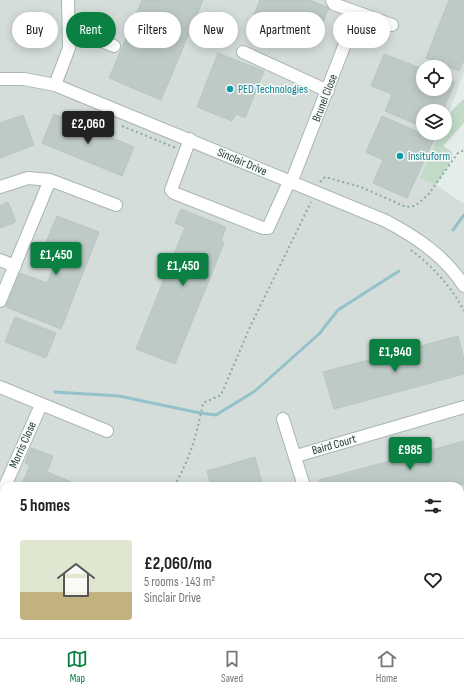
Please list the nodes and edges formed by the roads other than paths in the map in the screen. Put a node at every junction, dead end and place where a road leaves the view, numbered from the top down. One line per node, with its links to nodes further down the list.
1 (68, 0): 3 (street)
2 (332, 0): 4 (street)
3 (69, 12)
4 (354, 12)
5 (69, 48): 9 (street)
6 (344, 48): 10 (street, Brunel Close)
7 (243, 52): 10 (street)
8 (0, 79): 9 (street, Sinclair Drive)
9 (55, 85): 11 (street, Sinclair Drive)
10 (328, 91): 13 (street, Brunel Close)
11 (190, 139): 13 (street, Sinclair Drive); 13 (street, Brunel Close)
12 (50, 180): 14 (street); 15 (street); 17 (street)
13 (290, 182): 18 (street, Sinclair Drive)
14 (0, 187)
15 (116, 205)
16 (0, 260): 17 (street)
17 (15, 266): 19 (street)
18 (464, 286)
19 (0, 301)
20 (0, 387): 21 (street)
21 (41, 405): 24 (street); 26 (street, Morris Close)
22 (464, 407): 25 (street, Baird Court)
23 (284, 419): 25 (street)
24 (107, 431)
25 (296, 456): 27 (street)
26 (7, 482)
27 (303, 482)

